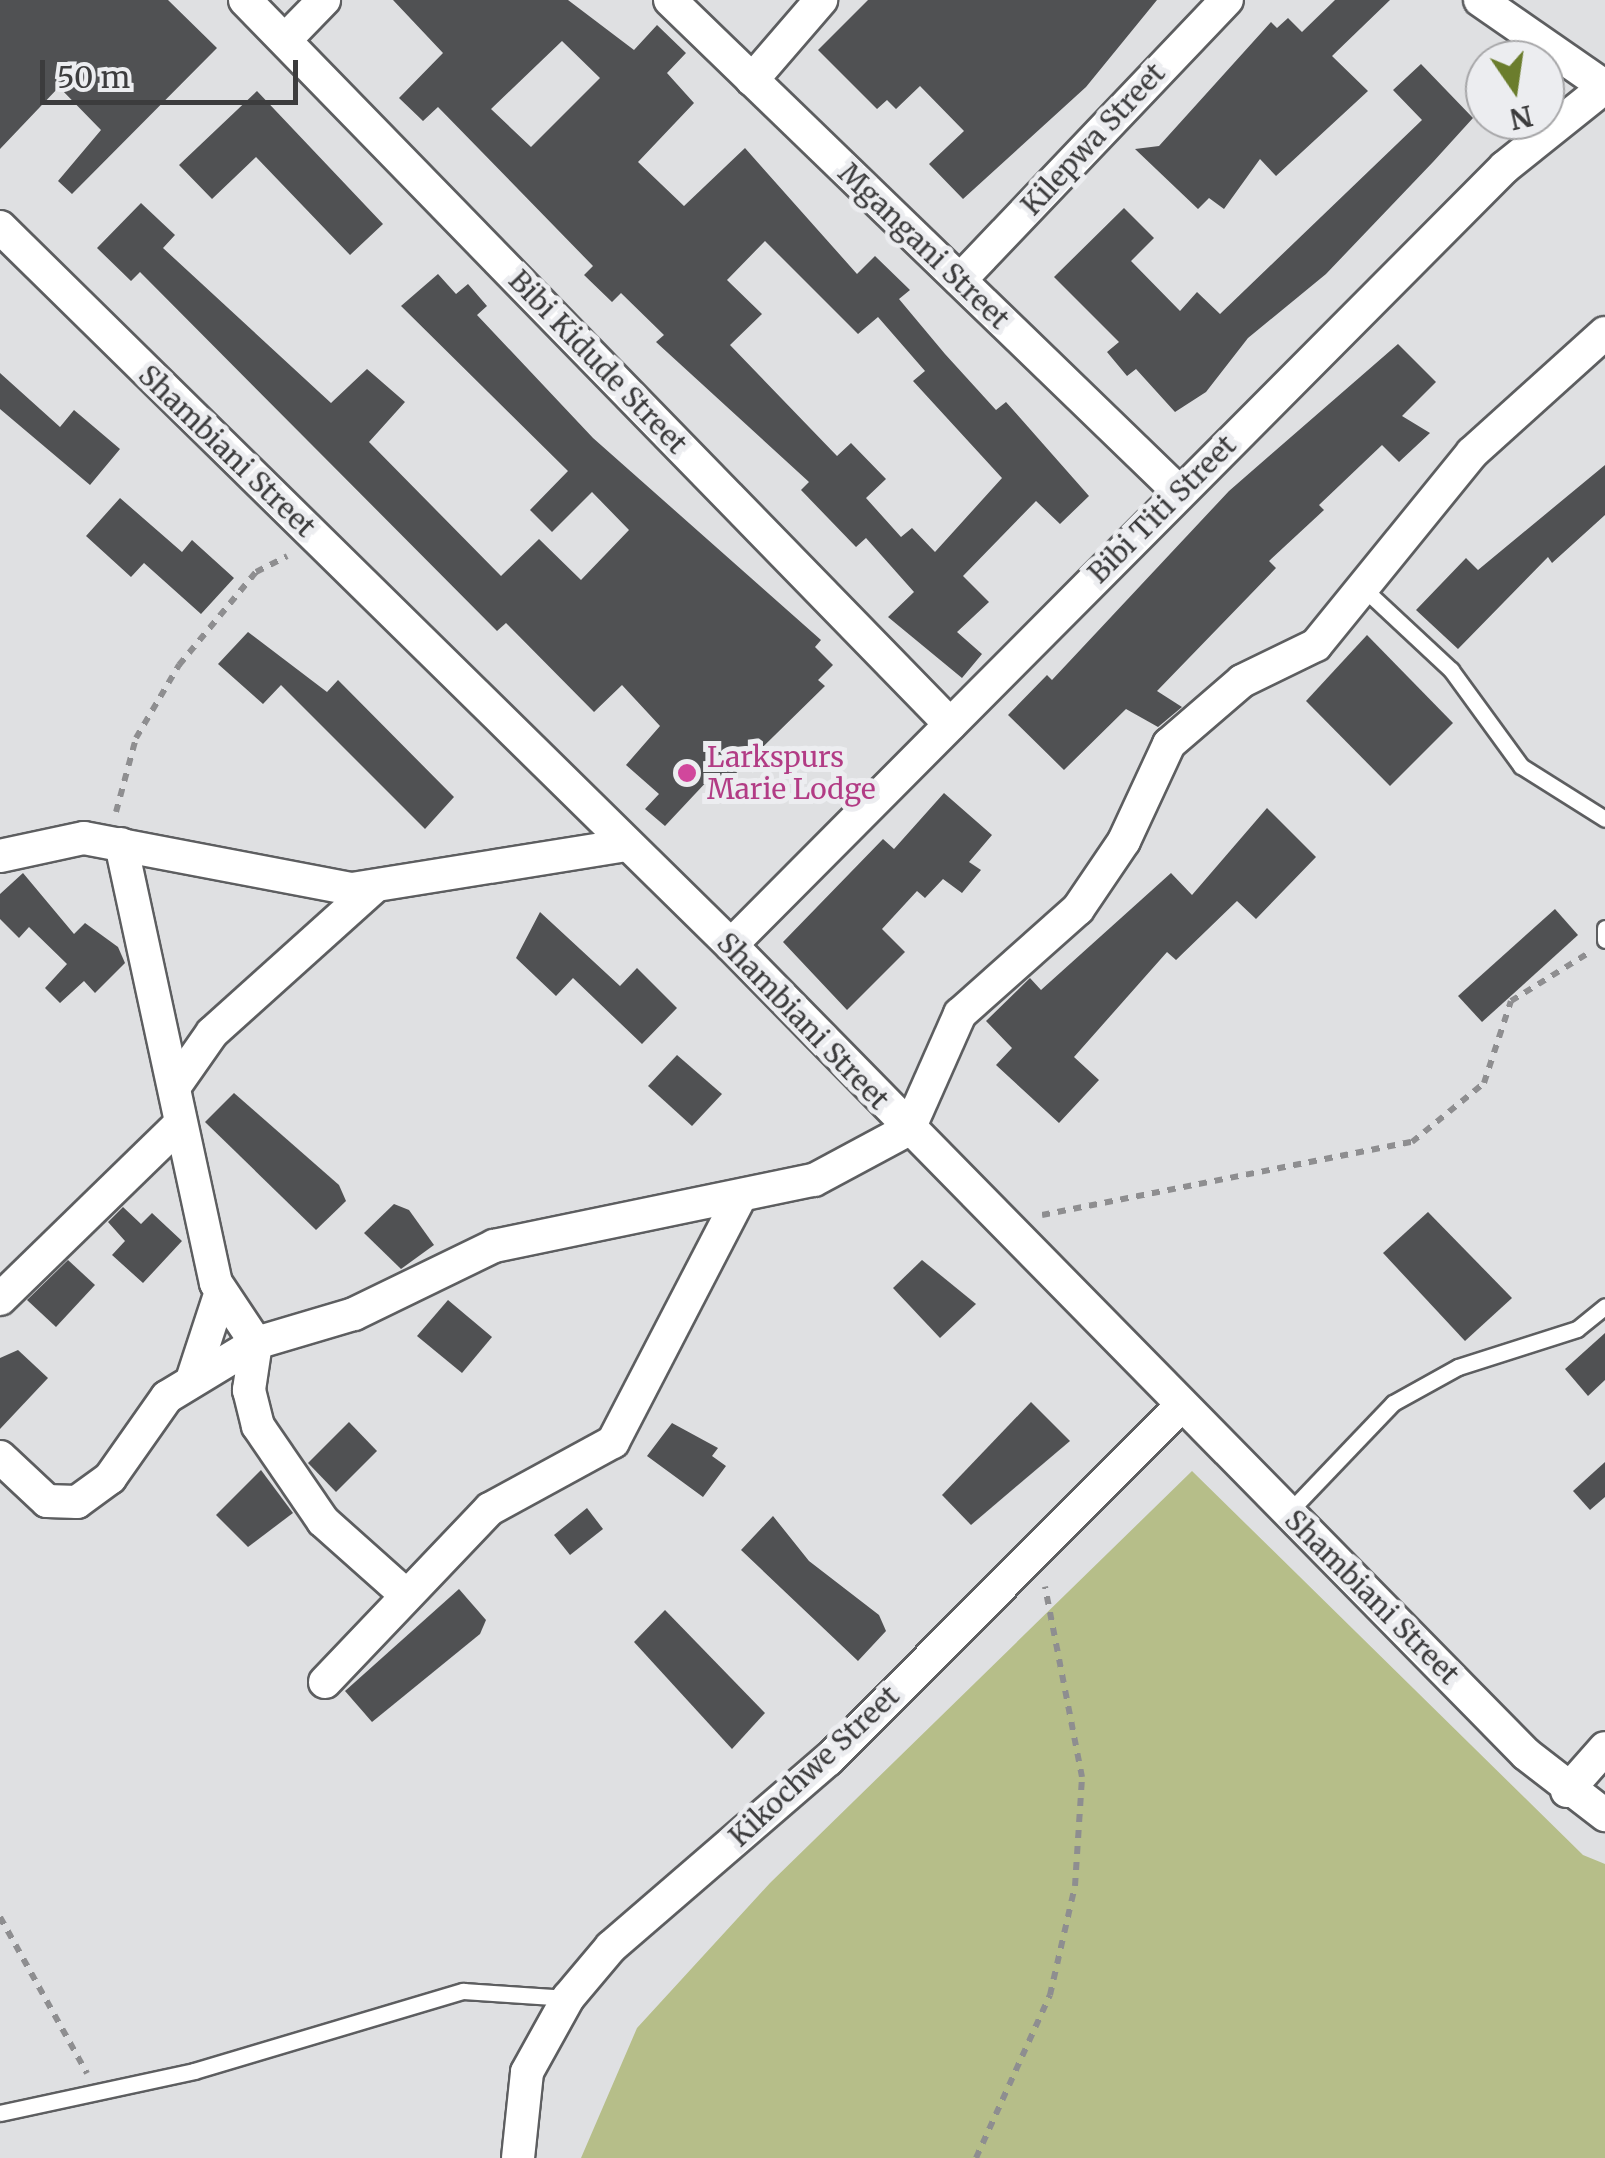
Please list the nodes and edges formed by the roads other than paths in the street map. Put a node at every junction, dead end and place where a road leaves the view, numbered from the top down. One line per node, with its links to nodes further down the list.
1 (245, 0): 7 (street, Bibi Kidude Street)
2 (324, 0): 7 (street)
3 (670, 0): 8 (street, Mgangani Street)
4 (820, 0): 8 (street)
5 (1227, 0): 11 (street, Kilepwa Street)
6 (1480, 0): 9 (street)
7 (285, 40): 15 (street, Bibi Kidude Street)
8 (752, 80): 11 (street, Mgangani Street)
9 (1604, 86): 13 (street, Bibi Titi Street)
10 (0, 226): 18 (street, Shambiani Street)
11 (960, 280): 13 (street, Mgangani Street)
12 (1605, 334): 14 (street)
13 (1178, 492): 15 (street, Bibi Titi Street)
14 (1359, 584): 16 (lane); 26 (street)
15 (950, 724): 23 (street, Bibi Titi Street)
16 (1605, 819)
17 (121, 844): 19 (street); 20 (street); 24 (street)
18 (626, 845): 20 (street); 23 (street, Shambiani Street)
19 (0, 856)
20 (373, 888): 24 (street)
21 (1605, 928): 22 (lane)
22 (1605, 943)
23 (731, 946): 26 (street, Shambiani Street)
24 (177, 1083): 25 (street)
25 (180, 1126): 28 (street); 29 (street)
26 (909, 1129): 27 (street); 33 (street, Shambiani Street)
27 (739, 1199): 31 (street); 36 (street)
28 (220, 1296): 31 (street); 32 (street)
29 (0, 1299)
30 (1605, 1306): 35 (lane)
31 (256, 1343): 32 (street); 36 (street)
32 (193, 1377): 34 (street)
33 (1178, 1409): 35 (street, Shambiani Street); 41 (street, Kikochwe Street)
34 (0, 1457)
35 (1288, 1513): 39 (street, Shambiani Street)
36 (406, 1594): 37 (street)
37 (326, 1682)
38 (1605, 1748): 39 (street)
39 (1567, 1790): 40 (street, Shambiani Street)
40 (1605, 1815)
41 (568, 1998): 42 (lane); 43 (street, Kikochwe Street)
42 (0, 2113)
43 (518, 2158)

